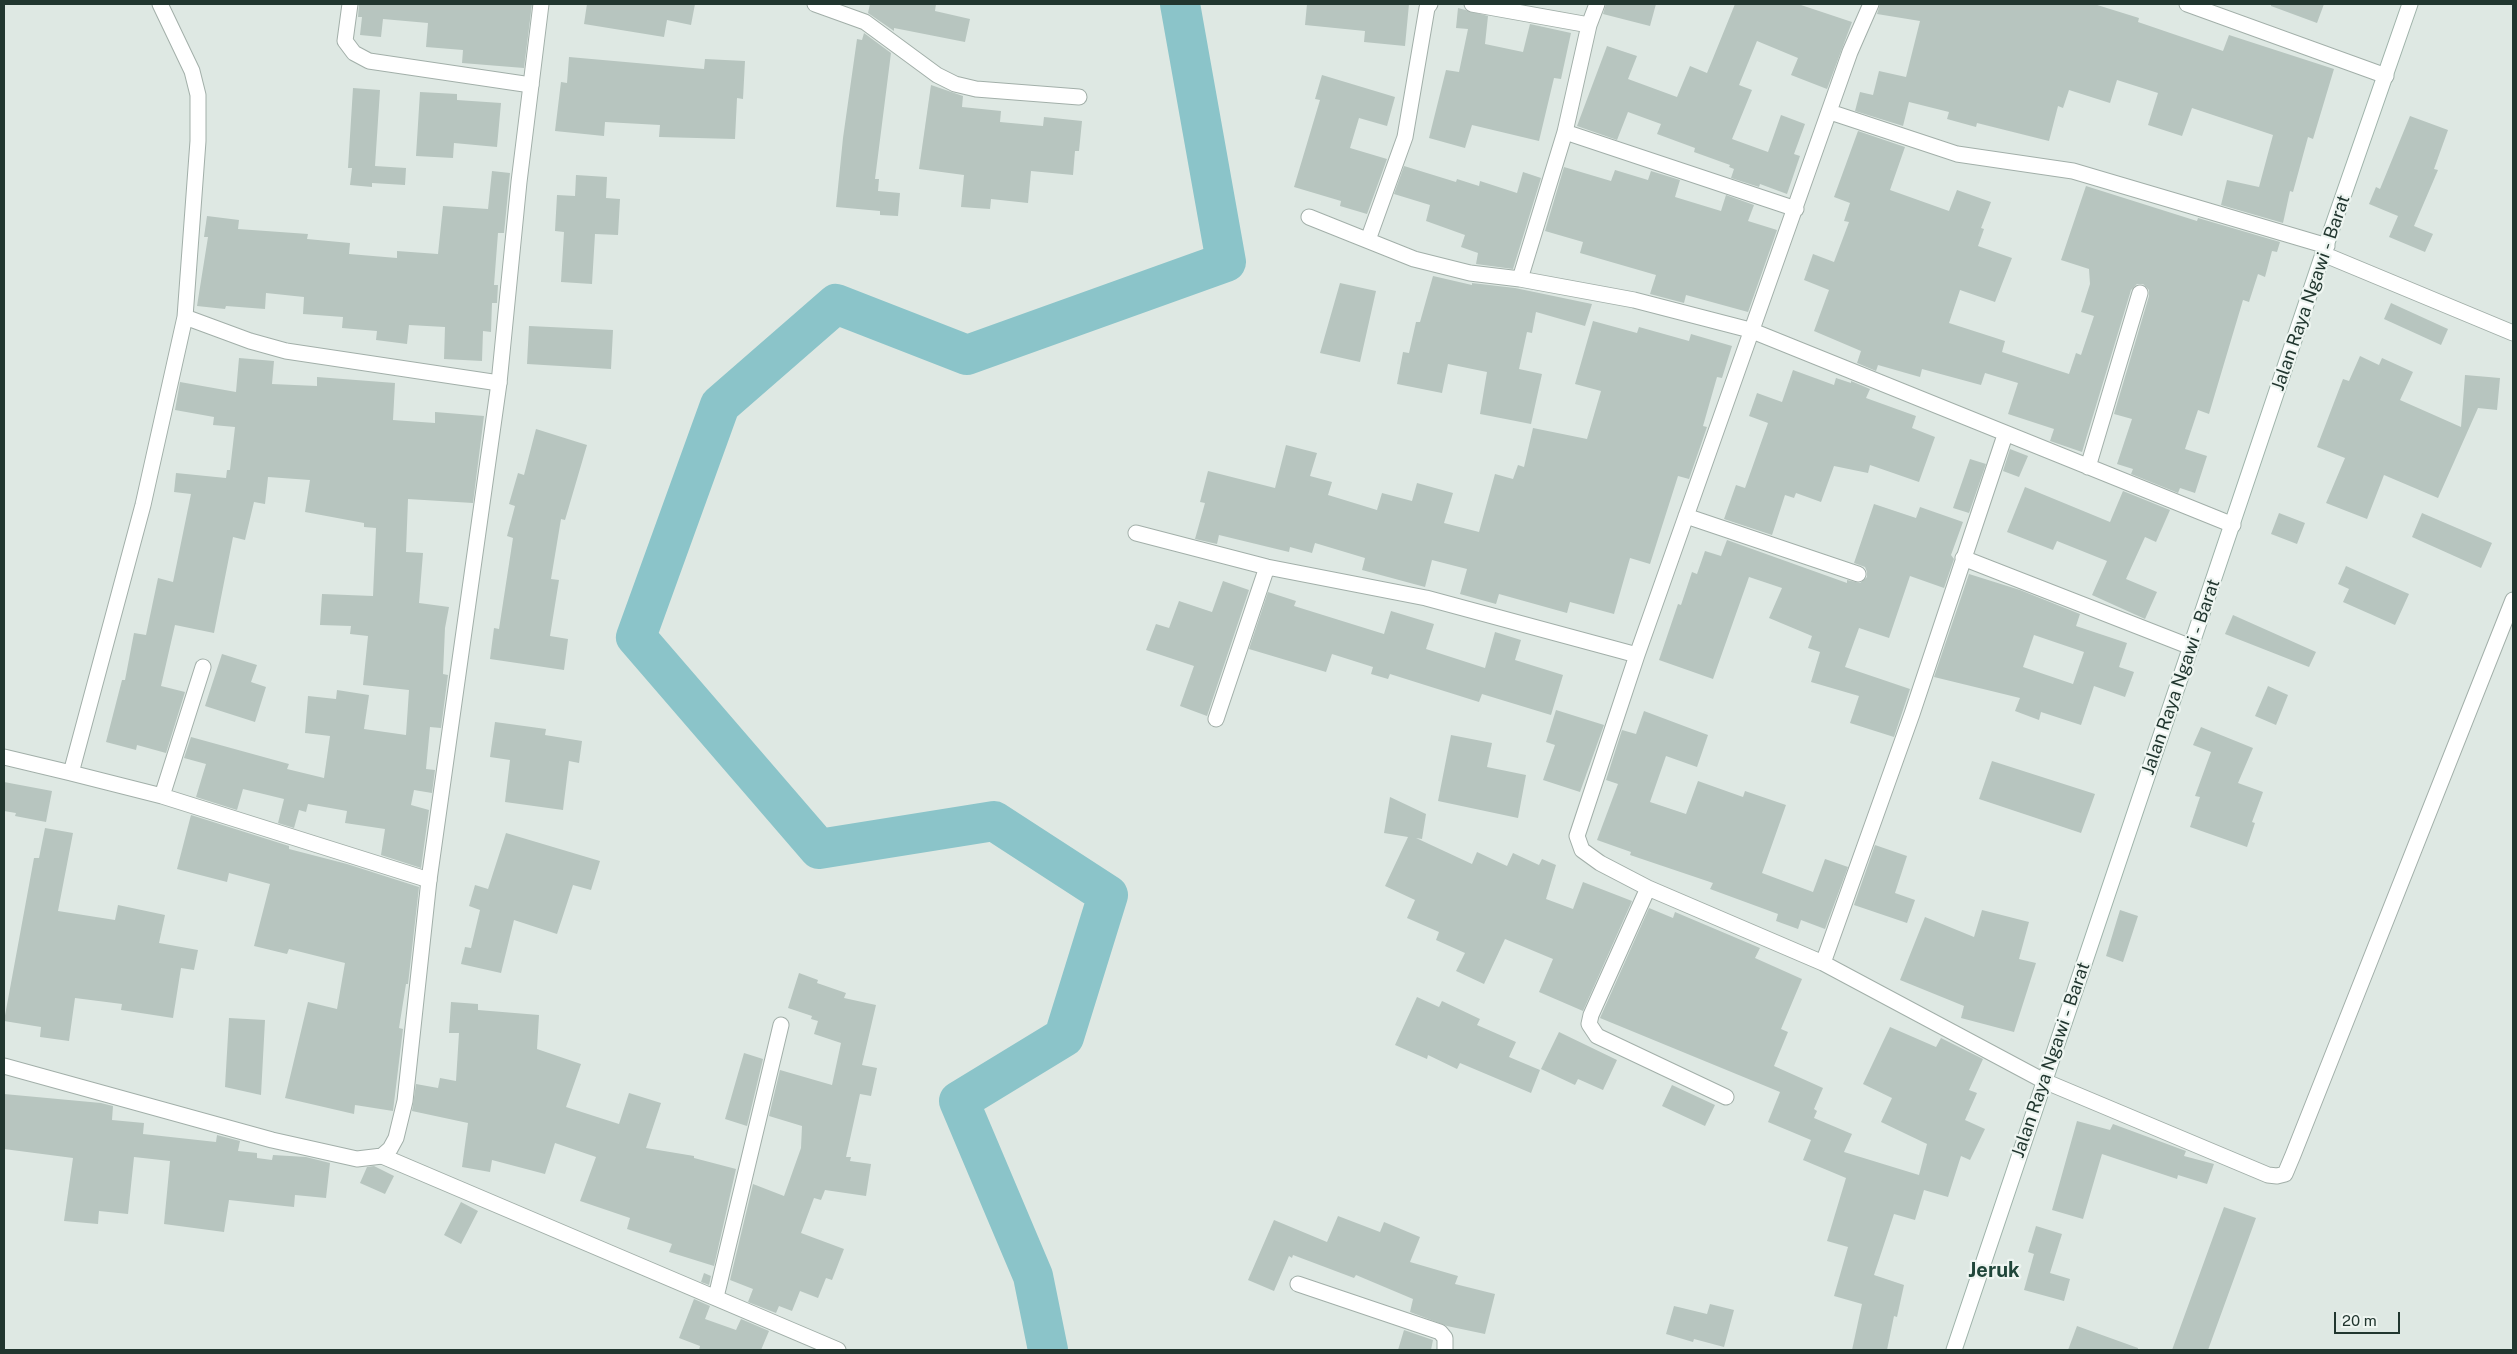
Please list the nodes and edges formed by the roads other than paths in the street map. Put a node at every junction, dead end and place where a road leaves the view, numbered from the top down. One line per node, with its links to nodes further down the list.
1 (160, 4): 23 (street)
2 (350, 4): 13 (street)
3 (541, 4): 13 (street)
4 (814, 4): 14 (street)
5 (1430, 4): 19 (street)
6 (1472, 4): 11 (street)
7 (1598, 4): 11 (street)
8 (1871, 4): 15 (street)
9 (2187, 4): 12 (street)
10 (2410, 4): 12 (street, Jalan Raya Ngawi - Barat)
11 (1589, 25): 16 (street)
12 (2386, 76): 20 (street, Jalan Raya Ngawi - Barat)
13 (530, 85): 26 (street)
14 (1079, 97)
15 (1830, 112): 17 (street); 20 (street)
16 (1565, 132): 17 (street); 21 (street)
17 (1796, 209): 24 (street)
18 (1309, 217): 19 (street)
19 (1368, 240): 21 (street)
20 (2325, 250): 25 (street); 30 (street, Jalan Raya Ngawi - Barat)
21 (1520, 279): 24 (street)
22 (2140, 293): 28 (street)
23 (185, 317): 26 (street); 41 (street)
24 (1750, 330): 27 (street); 29 (street)
25 (2513, 334)
26 (499, 383): 43 (street)
27 (2005, 435): 28 (street); 32 (street)
28 (2088, 467): 30 (street)
29 (1686, 516): 34 (street); 37 (street)
30 (2233, 525): 36 (street, Jalan Raya Ngawi - Barat)
31 (1136, 533): 33 (street)
32 (1963, 558): 36 (street); 45 (street)
33 (1266, 567): 37 (street); 39 (street)
34 (1858, 574)
35 (2513, 600): 48 (street)
36 (2191, 647): 48 (street, Jalan Raya Ngawi - Barat)
37 (1637, 654): 44 (street)
38 (203, 668): 42 (street)
39 (1216, 718)
40 (4, 757): 41 (street)
41 (71, 773): 42 (street)
42 (162, 796): 43 (street)
43 (429, 880): 50 (street)
44 (1648, 888): 45 (street); 49 (street)
45 (1823, 963): 48 (street)
46 (781, 1025): 52 (street)
47 (4, 1066): 50 (street)
48 (2044, 1081): 55 (street, Jalan Raya Ngawi - Barat)
49 (1726, 1097)
50 (382, 1156): 52 (street)
51 (1298, 1284): 54 (street)
52 (716, 1297): 53 (street)
53 (838, 1350)
54 (1445, 1350)
55 (1954, 1350)

